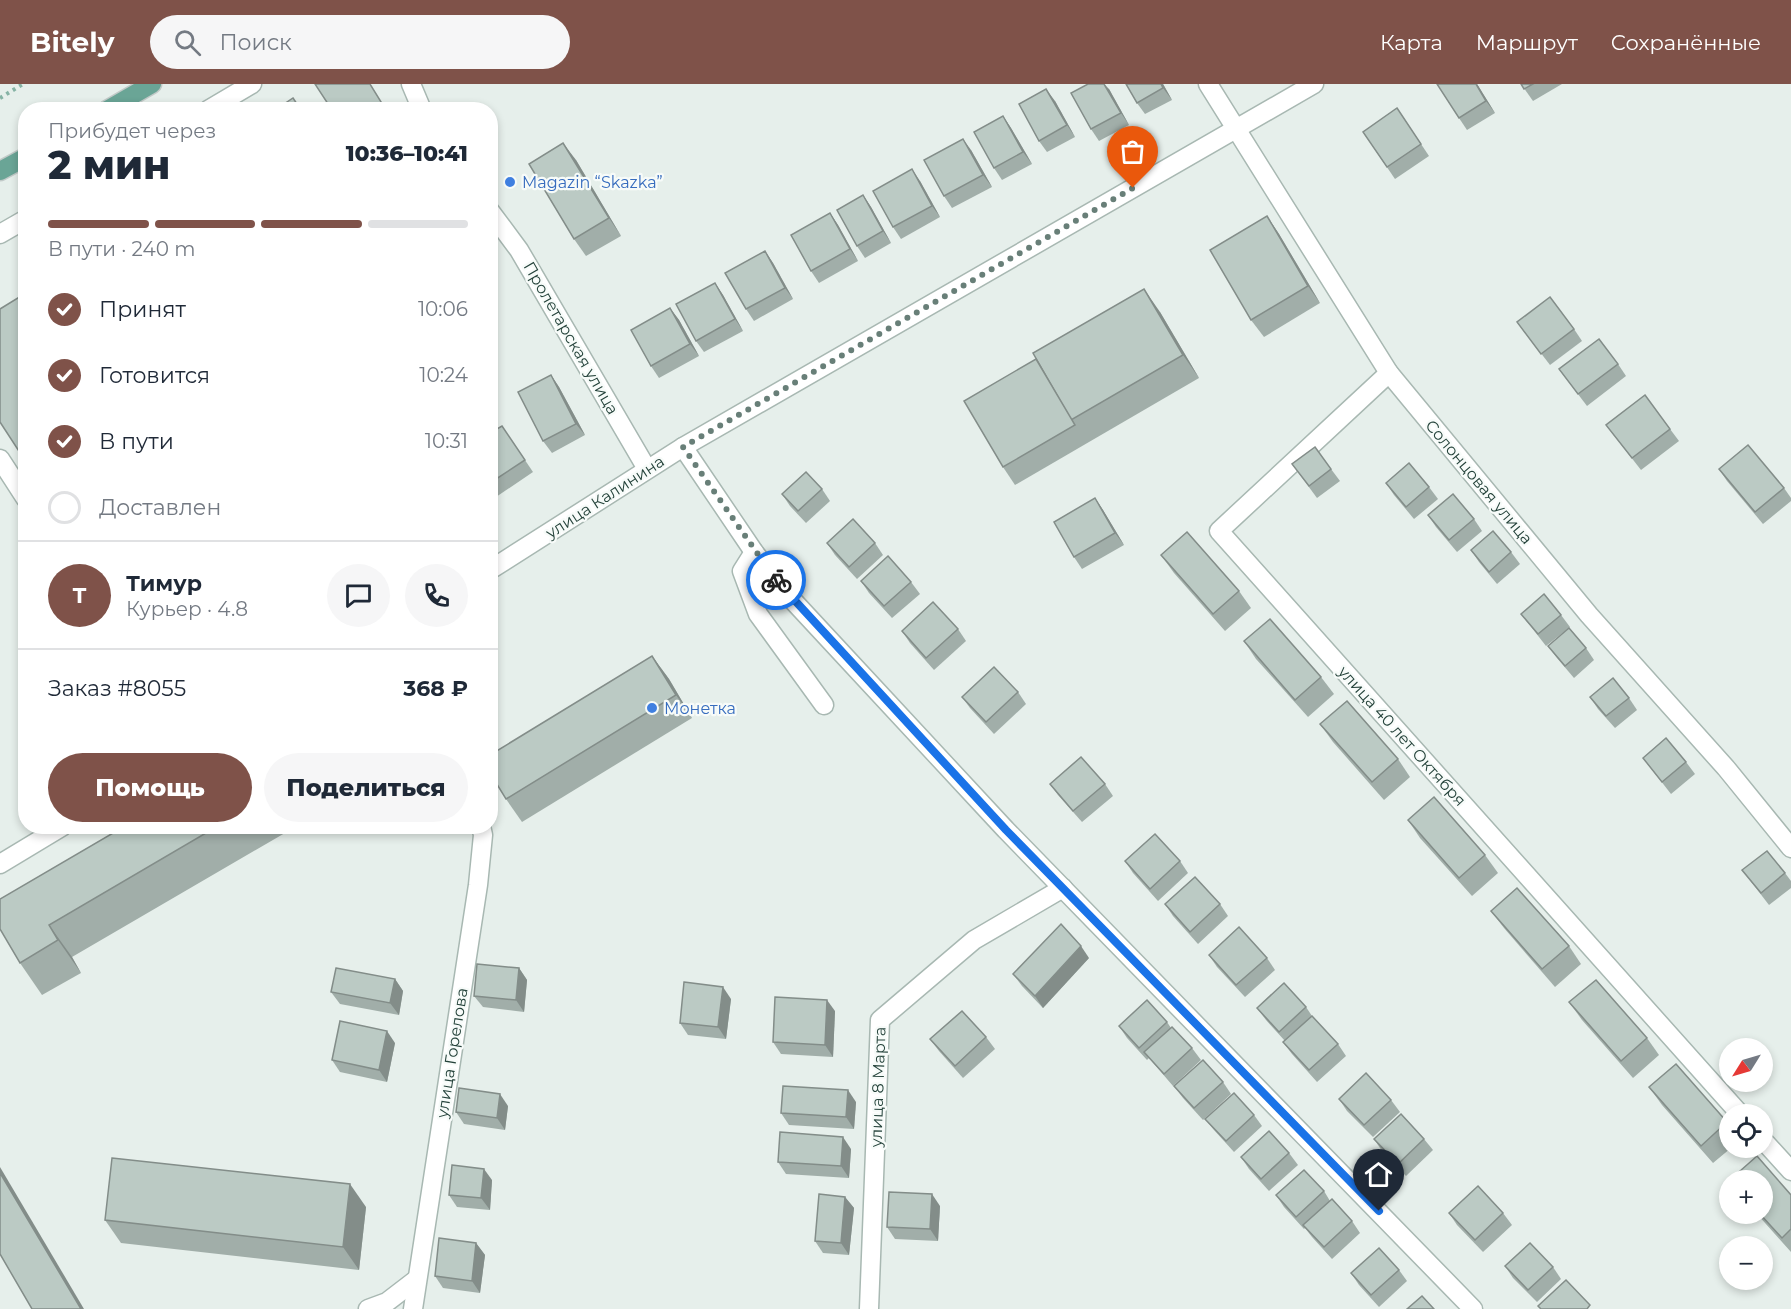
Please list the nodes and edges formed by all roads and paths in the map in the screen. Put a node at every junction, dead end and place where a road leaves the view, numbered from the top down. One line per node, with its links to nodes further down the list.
1 (23, 84): 7 (path)
2 (152, 84): 8 (main road)
3 (252, 84): 9 (street)
4 (411, 84): 10 (street)
5 (1208, 84): 11 (street, Солонцовая улица)
6 (1314, 84): 11 (street, улица Калинина)
7 (0, 98)
8 (121, 102)
9 (222, 102)
10 (419, 102)
11 (1235, 129): 17 (street, Солонцовая улица); 18 (street, улица Калинина)
12 (18, 161): 13 (main road)
13 (0, 171)
14 (498, 222): 20 (street, Пролетарская улица)
15 (18, 224): 16 (street)
16 (0, 234)
17 (1389, 373): 27 (street, Солонцовая улица); 30 (street, улица 40 лет Октября)
18 (683, 447): 20 (street, улица Калинина); 22 (street)
19 (0, 459): 21 (street)
20 (647, 469): 23 (street, улица Калинина)
21 (18, 487)
22 (754, 552): 24 (street); 29 (street)
23 (498, 565)
24 (824, 705)
25 (50, 834): 28 (street)
26 (483, 834): 33 (street, улица Горелова)
27 (1791, 848)
28 (0, 864)
29 (1063, 888): 36 (street, улица 8 Марта); 37 (street)
30 (1731, 1104)
31 (1773, 1151): 32 (street)
32 (1791, 1171)
33 (417, 1279): 34 (street); 35 (street, улица Горелова)
34 (368, 1309)
35 (413, 1309)
36 (869, 1309)
37 (1473, 1309)

